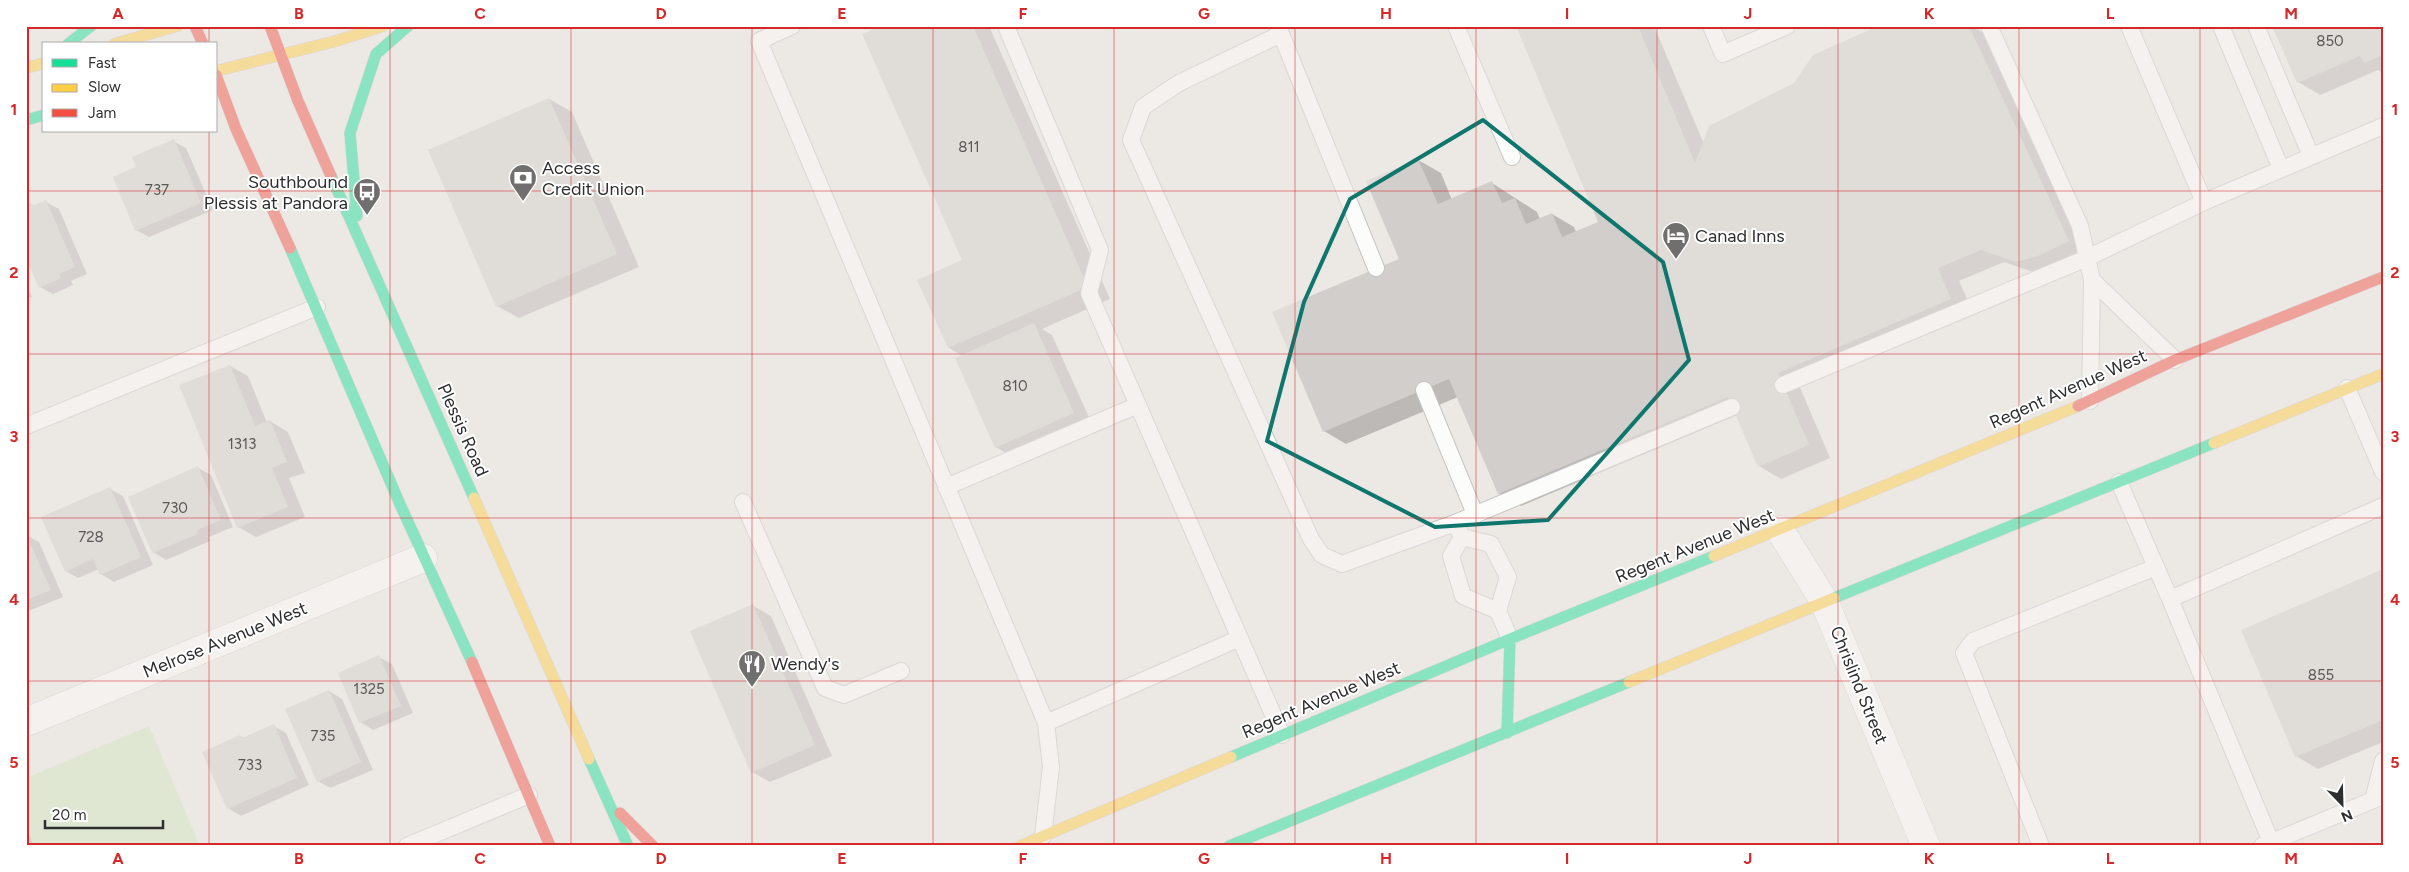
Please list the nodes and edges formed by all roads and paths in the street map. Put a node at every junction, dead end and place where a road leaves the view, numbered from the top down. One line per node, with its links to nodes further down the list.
1 (91, 26): 17 (main road)
2 (176, 26): 18 (main road)
3 (195, 26): 19 (main road)
4 (270, 26): 20 (main road, Plessis Road)
5 (383, 26): 20 (main road)
6 (408, 26): 30 (main road)
7 (792, 26): 47 (lane)
8 (1006, 26): 42 (lane)
9 (1456, 26): 27 (lane)
10 (1711, 26): 11 (lane)
11 (1787, 26)
12 (1989, 26): 31 (lane)
13 (2128, 26): 29 (lane)
14 (2221, 26): 28 (lane)
15 (2256, 26): 26 (lane)
16 (1280, 30): 32 (lane); 51 (lane)
17 (71, 42)
18 (121, 42)
19 (201, 42)
20 (281, 56): 21 (main road); 30 (main road, Plessis Road)
21 (218, 72)
22 (218, 79): 35 (main road)
23 (42, 116): 24 (main road)
24 (26, 120)
25 (2383, 126): 26 (lane)
26 (2311, 156): 28 (lane)
27 (1512, 157)
28 (2281, 168): 29 (lane)
29 (2204, 202): 31 (lane)
30 (358, 238): 68 (main road, Plessis Road)
31 (2087, 258): 34 (lane); 38 (lane)
32 (1376, 268)
33 (2383, 276): 36 (main road, Regent Avenue West)
34 (2092, 280): 36 (lane); 41 (lane)
35 (317, 307): 44 (lane); 53 (main road)
36 (2175, 360): 41 (main road, Regent Avenue West)
37 (2383, 374): 39 (main road)
38 (1783, 385)
39 (2347, 388): 45 (lane); 46 (main road)
40 (1424, 390): 50 (lane)
41 (2090, 401): 52 (main road, Regent Avenue West)
42 (1138, 405): 47 (lane); 58 (lane)
43 (1732, 407): 50 (lane)
44 (26, 426)
45 (2383, 472)
46 (2119, 482): 54 (lane); 56 (main road)
47 (946, 487): 62 (lane)
48 (743, 502): 60 (lane)
49 (2383, 506): 55 (lane)
50 (1475, 514): 51 (lane)
51 (1458, 530): 57 (lane); 57 (lane)
52 (1780, 530): 56 (street, Chrislind Street); 59 (main road, Regent Avenue West)
53 (423, 558): 61 (street, Melrose Avenue West); 66 (main road)
54 (2156, 567): 55 (lane); 78 (lane)
55 (2170, 599): 70 (lane)
56 (1824, 601): 63 (main road); 77 (street, Chrislind Street)
57 (1498, 612): 59 (lane)
58 (1240, 638): 62 (lane); 64 (lane)
59 (1510, 639): 63 (main road); 64 (main road, Regent Avenue West)
60 (901, 671)
61 (26, 722)
62 (1046, 723): 69 (lane)
63 (1508, 733): 76 (main road)
64 (1282, 735): 69 (main road, Regent Avenue West)
65 (2383, 761): 67 (lane)
66 (529, 795): 71 (lane); 72 (main road)
67 (2378, 798): 70 (lane)
68 (610, 803): 73 (main road, Plessis Road); 74 (main road)
69 (1043, 836): 75 (main road, Regent Avenue West)
70 (2266, 844)
71 (407, 846)
72 (550, 846)
73 (628, 846)
74 (653, 846)
75 (1020, 846)
76 (1229, 846)
77 (1926, 846)
78 (2041, 846)

